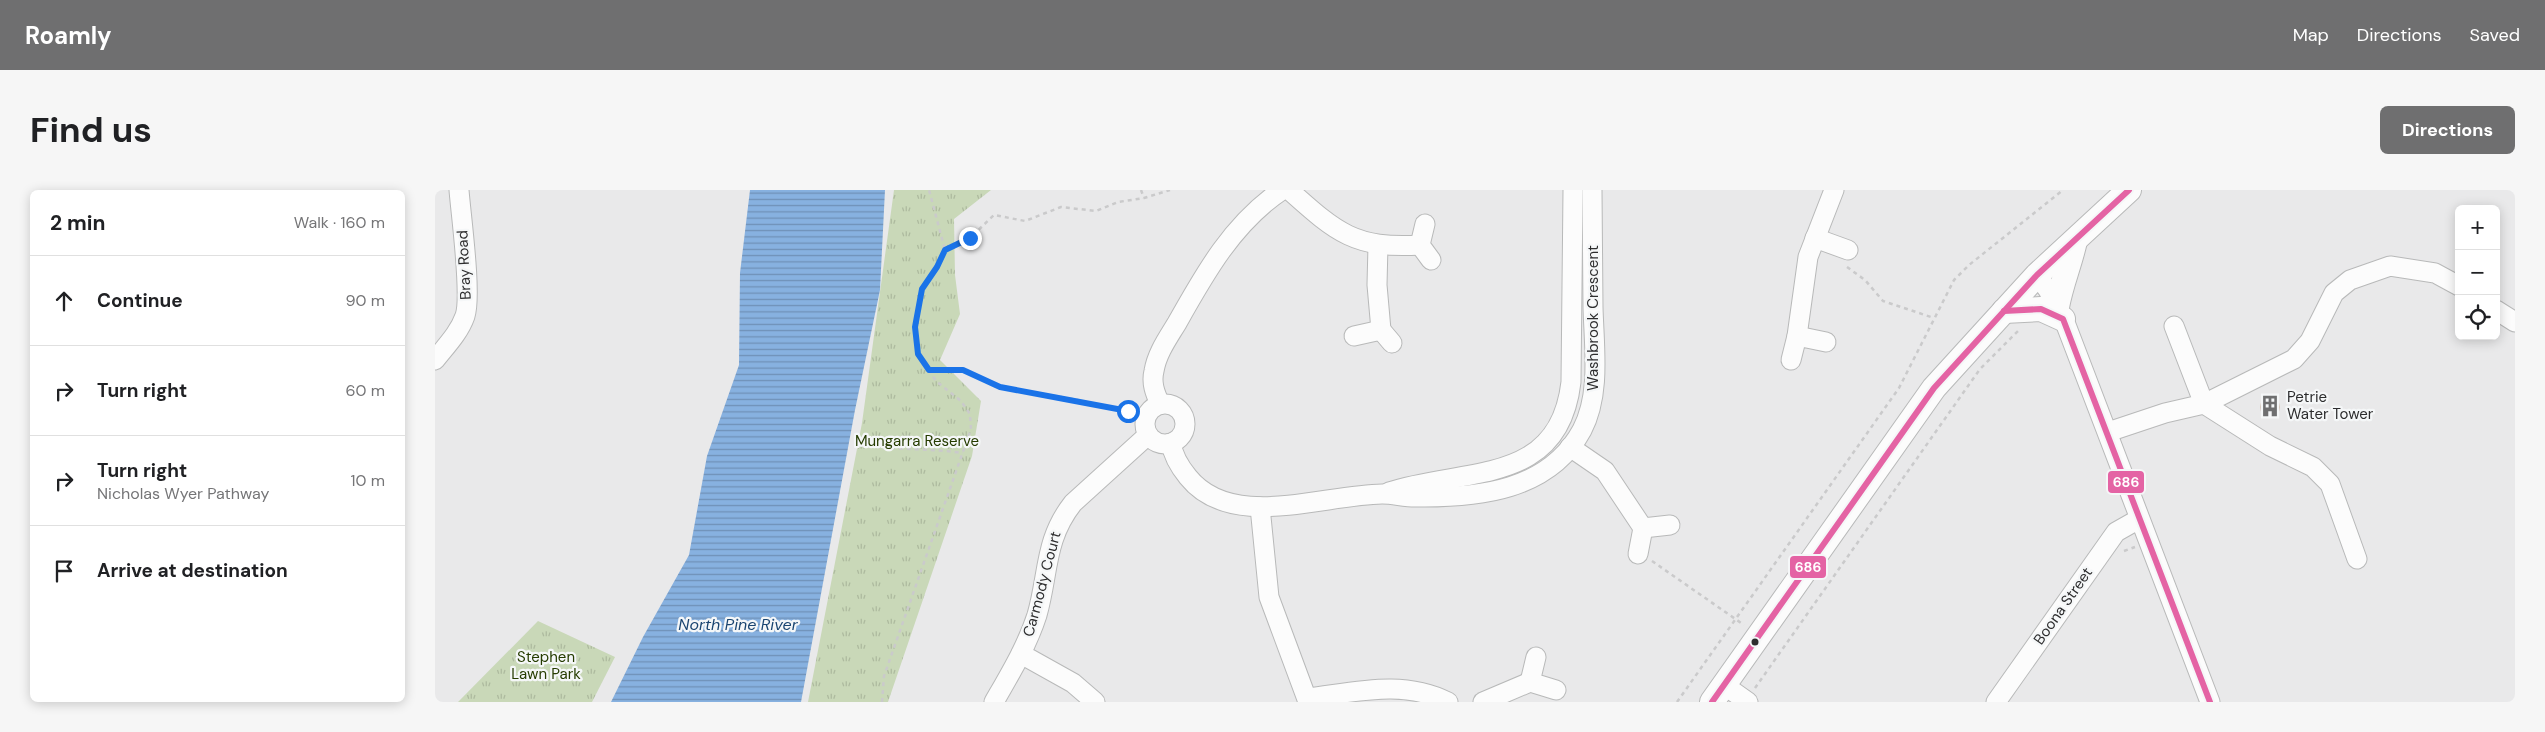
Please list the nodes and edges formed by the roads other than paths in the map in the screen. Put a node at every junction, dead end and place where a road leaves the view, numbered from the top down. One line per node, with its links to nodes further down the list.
1 (459, 190): 21 (street, Bray Road)
2 (1282, 190): 23 (street)
3 (1289, 190): 10 (street)
4 (1573, 190): 29 (street, Washbrook Crescent)
5 (1592, 190): 28 (street, Washbrook Crescent)
6 (1834, 190): 19 (street)
7 (2129, 190): 9 (main road)
8 (1425, 224): 10 (street)
9 (2075, 239): 11 (main road); 14 (main road)
10 (1377, 245): 18 (street)
11 (2037, 275): 13 (main road); 14 (street)
12 (2455, 284): 24 (street)
13 (2004, 310): 14 (main road); 40 (main road)
14 (2060, 313): 25 (street)
15 (2500, 313): 16 (street)
16 (2515, 322)
17 (2174, 326): 24 (street)
18 (1354, 336)
19 (1797, 336): 20 (street); 22 (street)
20 (1826, 342)
21 (435, 360)
22 (1791, 360)
23 (1160, 404): 26 (street); 27 (street)
24 (2204, 404): 25 (street); 35 (street)
25 (2108, 432): 31 (street)
26 (1148, 435): 27 (street); 36 (street, Carmody Court)
27 (1171, 443): 30 (street, Washbrook Crescent)
28 (1570, 447): 29 (street, Washbrook Crescent); 33 (street)
29 (1382, 494): 30 (street, Washbrook Crescent)
30 (1259, 507): 42 (street)
31 (2139, 519): 47 (street, Boona Street); 48 (street)
32 (1670, 525): 33 (street)
33 (1643, 528): 34 (street)
34 (1638, 554)
35 (2357, 559)
36 (1021, 654): 43 (street, Carmody Court); 44 (street)
37 (1537, 657): 38 (street)
38 (1530, 682): 39 (street); 46 (street)
39 (1556, 690)
40 (1718, 694): 41 (street)
41 (1751, 697)
42 (1308, 700): 45 (street)
43 (994, 702)
44 (1095, 702)
45 (1449, 702)
46 (1483, 702)
47 (1995, 702)
48 (2210, 702)

